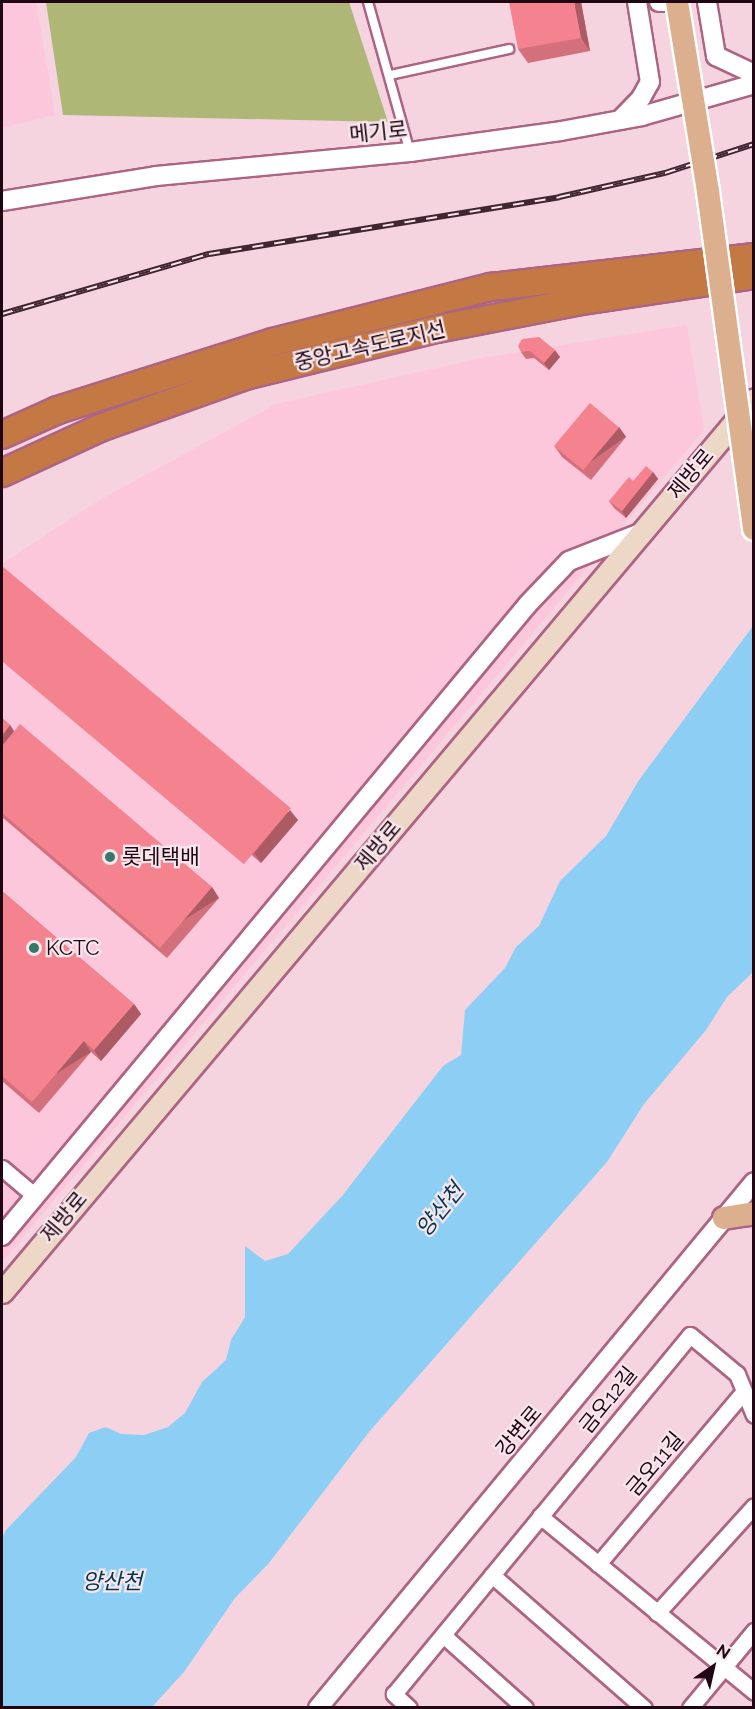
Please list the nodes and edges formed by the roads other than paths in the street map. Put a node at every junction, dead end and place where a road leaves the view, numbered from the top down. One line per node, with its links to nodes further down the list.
1 (368, 2): 8 (lane)
2 (637, 2): 10 (street)
3 (659, 2): 4 (street)
4 (677, 2): 18 (main road, bridge)
5 (707, 2): 7 (street)
6 (509, 49): 8 (lane)
7 (753, 74)
8 (390, 75): 11 (lane)
9 (753, 84): 10 (street, 메기로)
10 (620, 120): 11 (street, 메기로)
11 (410, 152): 12 (street, 메기로)
12 (2, 201)
13 (753, 257): 16 (highway, 중앙고속도로지선)
14 (753, 275): 17 (highway, 중앙고속도로지선)
15 (753, 399): 19 (main road, 제방로)
16 (2, 435)
17 (2, 473)
18 (753, 529)
19 (643, 532): 22 (street); 26 (main road, 제방로)
20 (2, 1168): 22 (street)
21 (753, 1182): 24 (street, 강변로)
22 (35, 1196): 25 (street)
23 (753, 1213): 24 (main road)
24 (724, 1218): 38 (street, 강변로)
25 (2, 1236)
26 (2, 1292)
27 (744, 1391): 28 (street, 금오12길); 30 (street, 금오12길); 31 (street, 금오11길)
28 (753, 1415)
29 (753, 1506): 33 (street)
30 (540, 1516): 31 (street); 32 (street, 금오12길)
31 (598, 1564): 33 (street)
32 (492, 1575): 35 (street, 금오12길); 41 (street)
33 (657, 1613): 36 (street)
34 (753, 1630): 36 (street)
35 (443, 1635): 39 (street, 금오12길); 40 (street)
36 (723, 1667): 37 (street); 42 (street)
37 (753, 1692)
38 (323, 1706)
39 (409, 1707)
40 (525, 1707)
41 (644, 1707)
42 (690, 1707)

